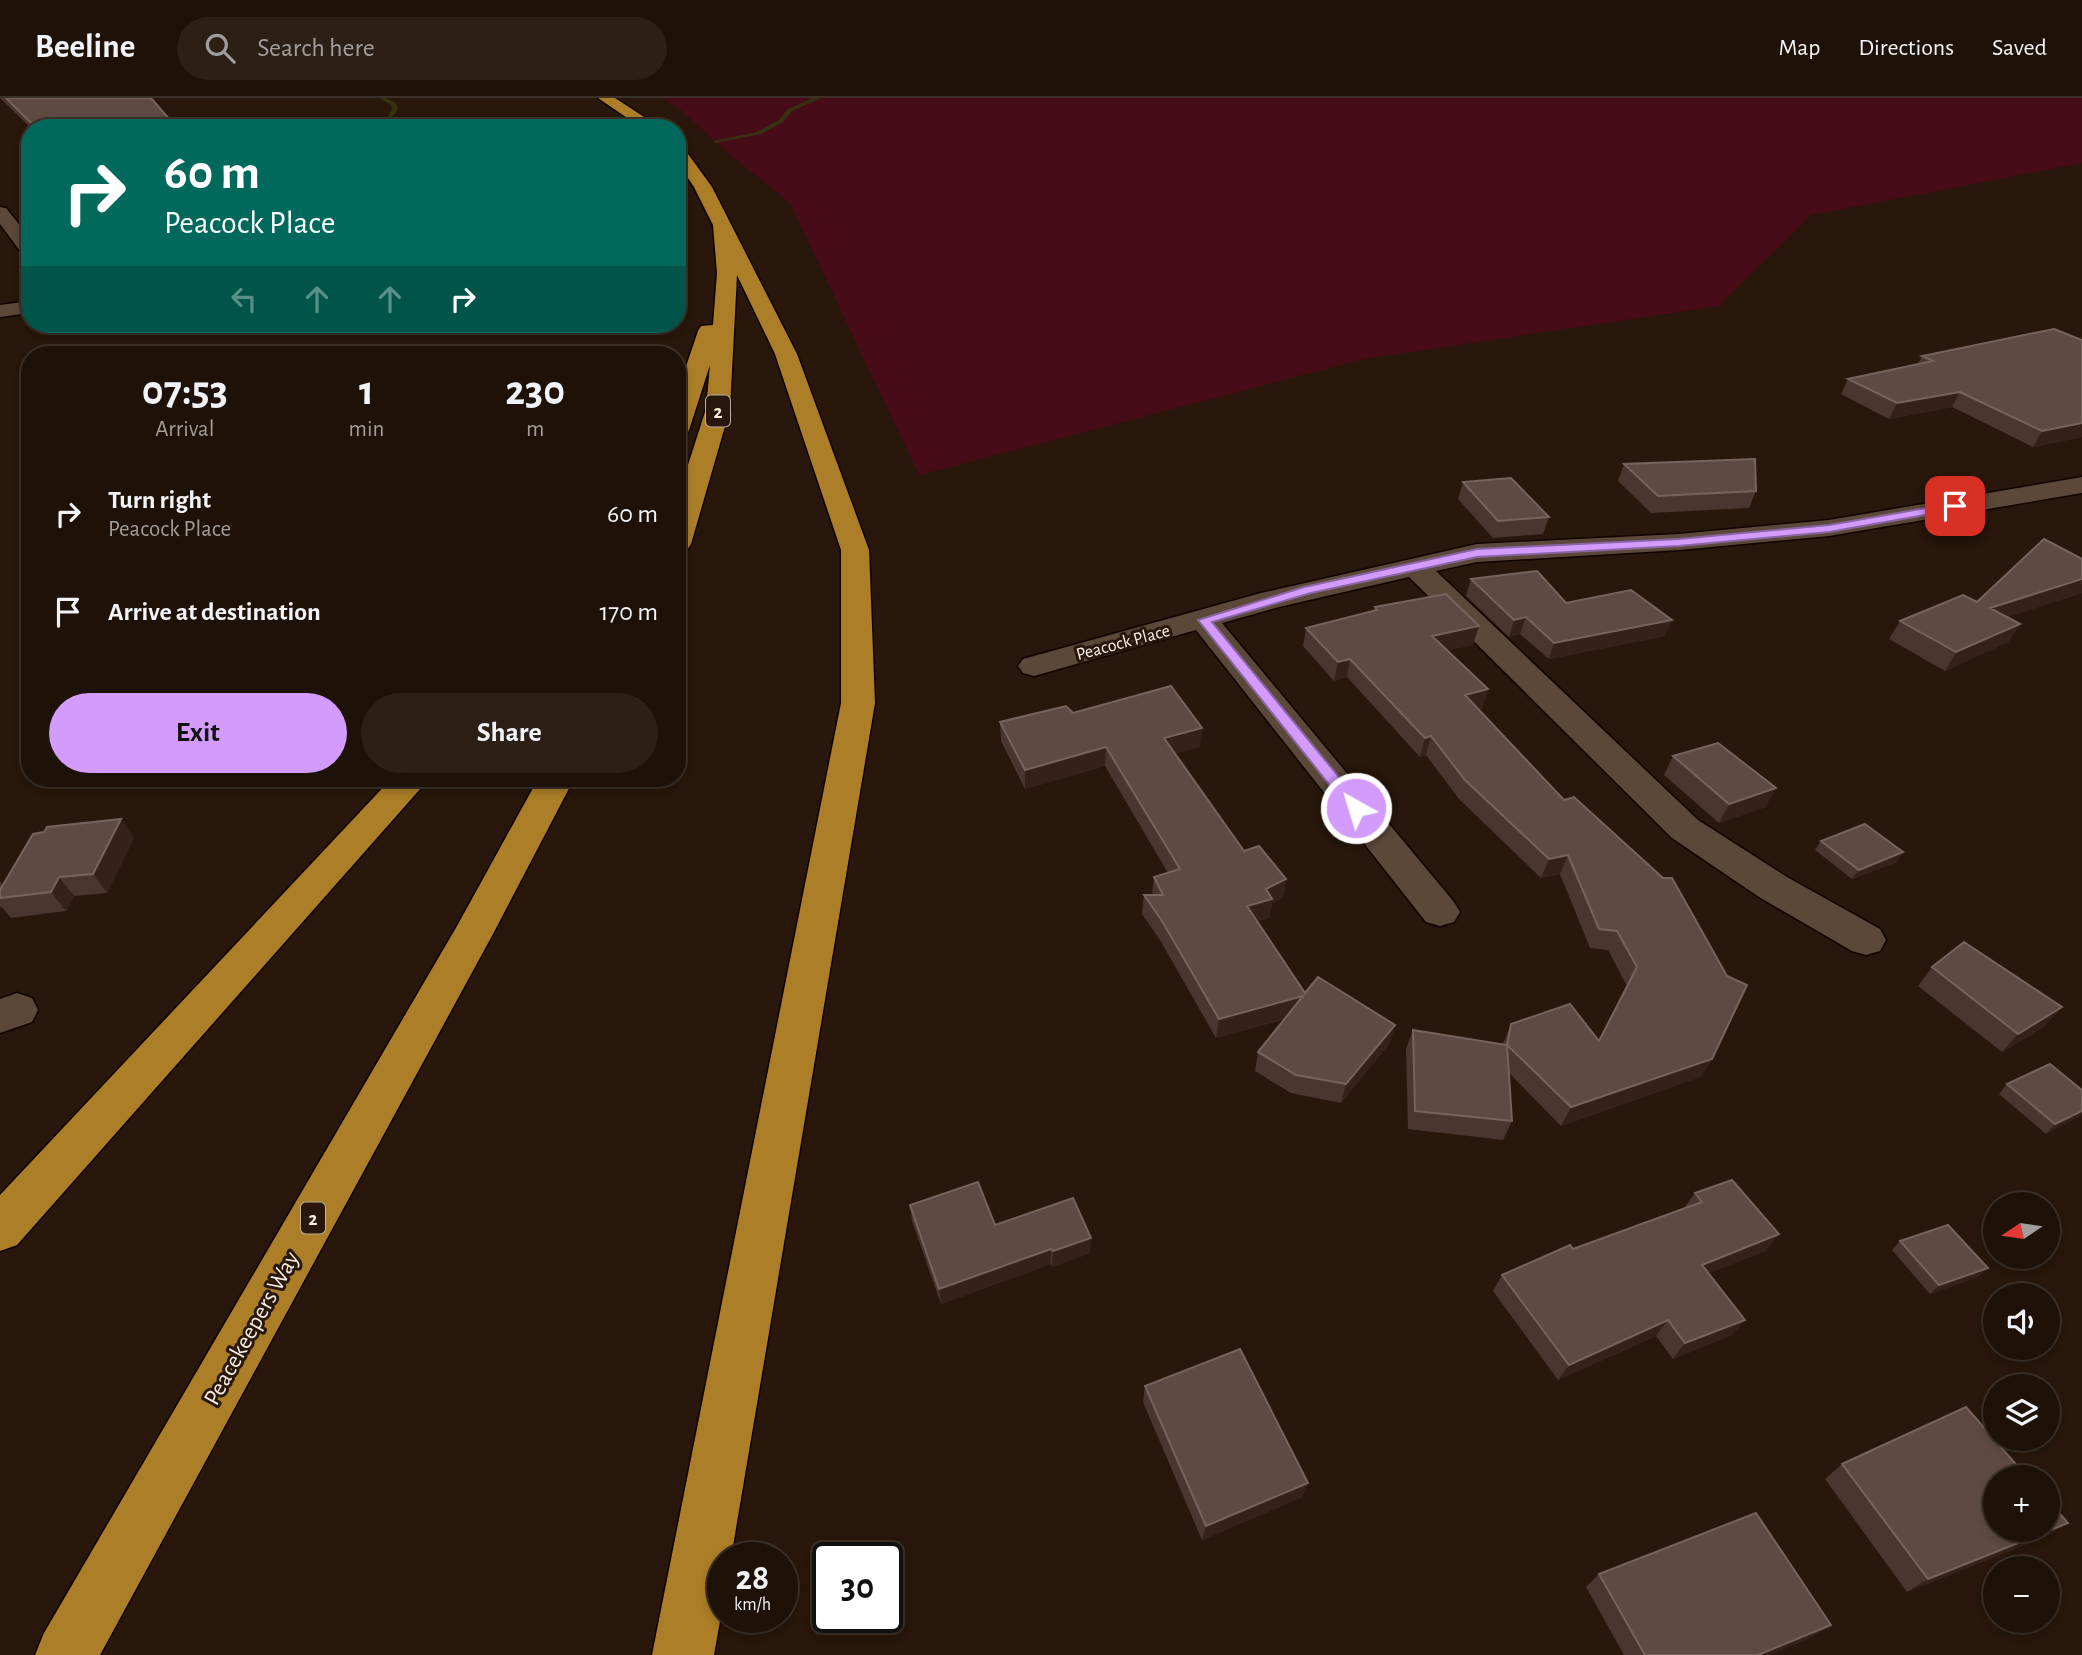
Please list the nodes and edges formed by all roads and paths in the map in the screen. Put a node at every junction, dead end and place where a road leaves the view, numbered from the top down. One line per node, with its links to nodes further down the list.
1 (605, 98): 2 (highway)
2 (639, 119)
3 (686, 163): 5 (highway, 2)
4 (0, 212): 6 (street)
5 (722, 225): 7 (highway, 2); 22 (highway)
6 (21, 239)
7 (727, 273): 10 (highway); 12 (highway, 2)
8 (21, 308): 9 (street)
9 (0, 311)
10 (686, 402)
11 (2082, 485): 13 (street, Peacock Place)
12 (686, 514)
13 (1416, 568): 14 (street, Peacock Place); 19 (street)
14 (1204, 620): 15 (street, Peacock Place); 18 (street)
15 (1034, 666)
16 (404, 787): 20 (highway)
17 (552, 787): 21 (highway, Peacekeepers Way / 2)
18 (1440, 912)
19 (1866, 940)
20 (0, 1228)
21 (66, 1655)
22 (683, 1655)

